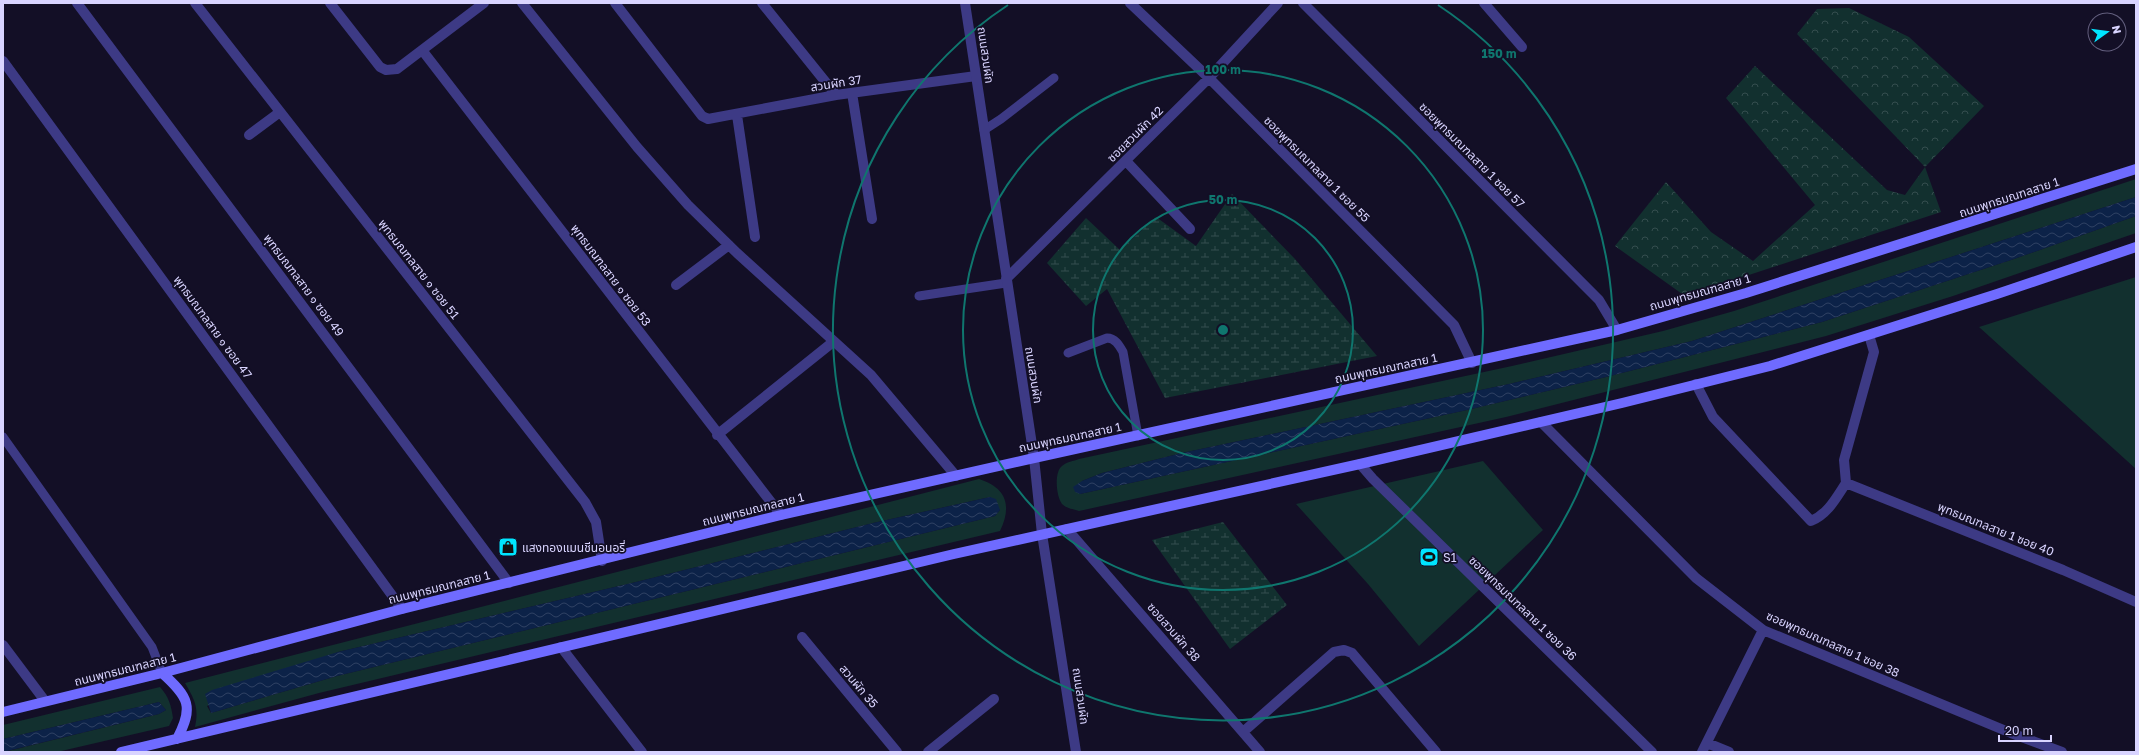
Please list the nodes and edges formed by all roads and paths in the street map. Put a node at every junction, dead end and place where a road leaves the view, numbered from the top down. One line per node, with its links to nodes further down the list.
1 (77, 3): 54 (street, พุทธมณฑลสาย ๑ ซอย 49)
2 (195, 3): 22 (street, พุทธมณฑลสาย ๑ ซอย 51)
3 (330, 3): 15 (street)
4 (484, 3): 13 (street)
5 (522, 3): 31 (street)
6 (615, 3): 23 (street, สวนผัก 37)
7 (762, 3): 21 (street)
8 (965, 3): 17 (street, ถนนสวนผัก)
9 (1130, 3): 19 (street, ซอยพุทธมณฑลสาย 1 ซอย 55)
10 (1278, 3): 19 (street, ซอยสวนผัก 42)
11 (1303, 3): 36 (street, ซอยพุทธมณฑลสาย 1 ซอย 57)
12 (1484, 3): 14 (street)
13 (472, 6): 15 (street)
14 (1522, 47)
15 (422, 50): 43 (street, พุทธมณฑลสาย ๑ ซอย 53)
16 (3, 61): 56 (street, พุทธมณฑลสาย ๑ ซอย 47)
17 (976, 76): 20 (street, สวนผัก 37); 24 (street, ถนนสวนผัก)
18 (1054, 78): 24 (lane)
19 (1209, 78): 26 (street, ซอยสวนผัก 42); 40 (street, ซอยพุทธมณฑลสาย 1 ซอย 55)
20 (852, 93): 21 (street, สวนผัก 37); 28 (street)
21 (836, 95): 23 (street, สวนผัก 37)
22 (280, 112): 25 (street); 53 (street, พุทธมณฑลสาย ๑ ซอย 51)
23 (737, 115): 30 (street)
24 (984, 130): 33 (street, ถนนสวนผัก)
25 (249, 135)
26 (1126, 161): 29 (street); 33 (street, ซอยสวนผัก 42)
27 (2136, 169): 36 (main road, ถนนพุทธมณฑลสาย 1)
28 (872, 219)
29 (1190, 229)
30 (755, 237)
31 (729, 245): 34 (street); 38 (street)
32 (2136, 247): 37 (main road)
33 (1006, 281): 35 (lane); 46 (street, ถนนสวนผัก)
34 (676, 286)
35 (919, 296)
36 (1617, 330): 40 (main road, ถนนพุทธมณฑลสาย 1)
37 (1869, 335): 41 (main road); 49 (street)
38 (833, 342): 43 (street); 48 (street)
39 (1068, 353): 44 (lane)
40 (1472, 363): 44 (main road, ถนนพุทธมณฑลสาย 1)
41 (1696, 384): 42 (main road); 49 (street)
42 (1541, 422): 47 (main road); 57 (street, ซอยพุทธมณฑลสาย 1 ซอย 38)
43 (717, 435): 50 (street, พุทธมณฑลสาย ๑ ซอย 53)
44 (1138, 436): 46 (main road, ถนนพุทธมณฑลสาย 1)
45 (3, 437): 61 (lane)
46 (1034, 458): 48 (main road, ถนนพุทธมณฑลสาย 1); 52 (street, ถนนสวนผัก)
47 (1360, 464): 51 (main road); 75 (street, ซอยพุทธมณฑลสาย 1 ซอย 36)
48 (956, 476): 50 (main road, ถนนพุทธมณฑลสาย 1)
49 (1846, 483): 55 (street, พุทธมณฑลสาย 1 ซอย 40)
50 (781, 515): 53 (main road, ถนนพุทธมณฑลสาย 1)
51 (1067, 529): 52 (main road); 65 (street, ซอยสวนผัก 38)
52 (1042, 534): 60 (main road); 72 (street, ถนนสวนผัก)
53 (602, 561): 54 (main road, ถนนพุทธมณฑลสาย 1)
54 (509, 583): 56 (main road, ถนนพุทธมณฑลสาย 1)
55 (2136, 602)
56 (402, 609): 61 (main road, ถนนพุทธมณฑลสาย 1)
57 (1763, 630): 67 (street); 77 (street, ซอยพุทธมณฑลสาย 1 ซอย 38)
58 (802, 637): 70 (street, สวนผัก 35)
59 (3, 645): 63 (street)
60 (561, 647): 66 (main road); 69 (street)
61 (162, 673): 63 (main road, ถนนพุทธมณฑลสาย 1); 66 (main road)
62 (994, 699): 71 (street)
63 (45, 702): 64 (main road, ถนนพุทธมณฑลสาย 1)
64 (3, 712)
65 (1243, 732): 73 (street, ซอยสวนผัก 38); 74 (street)
66 (177, 739): 68 (main road)
67 (1704, 748): 76 (street)
68 (122, 752)
69 (642, 752)
70 (897, 752)
71 (928, 752)
72 (1076, 752)
73 (1260, 752)
74 (1436, 752)
75 (1652, 752)
76 (1729, 752)
77 (2062, 752)

